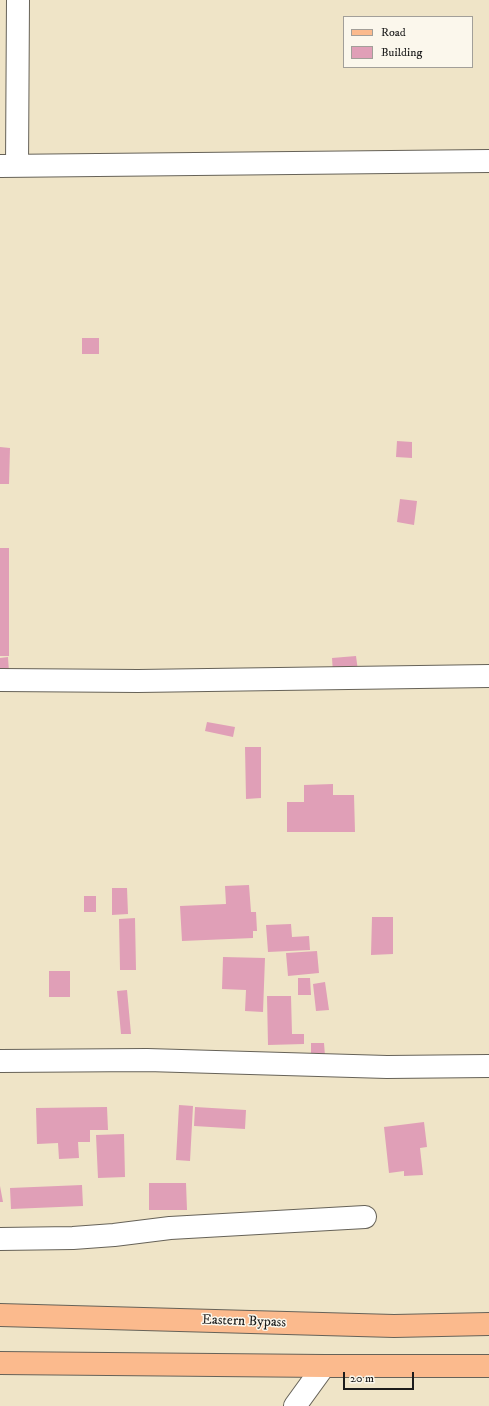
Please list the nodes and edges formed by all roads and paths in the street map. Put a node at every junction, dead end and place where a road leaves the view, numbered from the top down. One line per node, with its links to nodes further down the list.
1 (18, 0): 3 (street)
2 (489, 161): 3 (street)
3 (8, 166)
4 (489, 676): 5 (street)
5 (0, 680)
6 (0, 1061): 7 (street)
7 (489, 1066)
8 (364, 1217): 9 (street)
9 (0, 1239)
10 (0, 1315): 11 (main road, Eastern Bypass)
11 (489, 1324)
12 (0, 1363): 13 (main road)
13 (324, 1366): 14 (main road); 15 (street)
14 (489, 1366)
15 (294, 1406)

